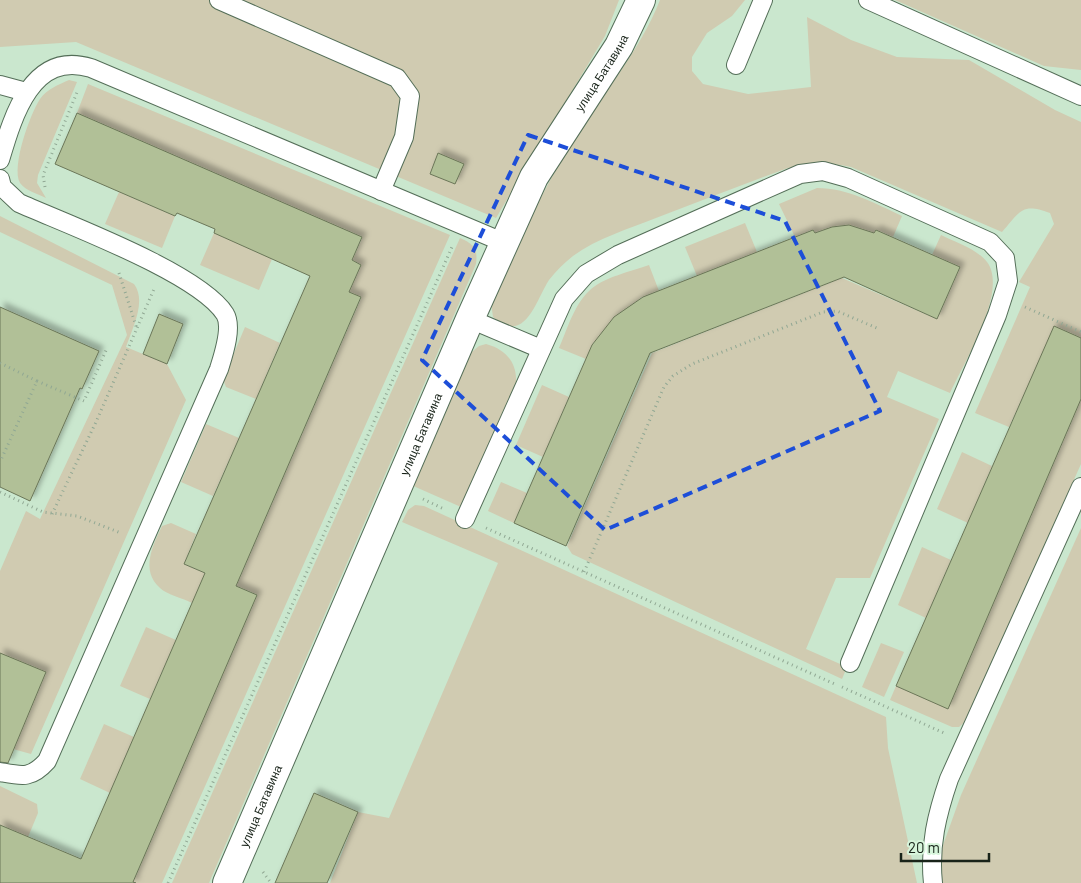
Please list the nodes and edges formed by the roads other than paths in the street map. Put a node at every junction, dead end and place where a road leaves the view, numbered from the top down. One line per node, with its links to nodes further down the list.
1 (219, 0): 11 (lane)
2 (641, 0): 12 (street, улица Батавина)
3 (763, 0): 5 (lane)
4 (868, 0): 8 (lane)
5 (736, 65)
6 (0, 85): 7 (lane)
7 (26, 92): 9 (lane); 11 (lane)
8 (1081, 96)
9 (0, 160)
10 (0, 179): 18 (lane)
11 (381, 191): 12 (lane)
12 (505, 243): 13 (street, улица Батавина)
13 (470, 319): 14 (lane); 19 (street, улица Батавина)
14 (541, 349): 16 (lane); 17 (lane)
15 (1081, 487): 20 (lane)
16 (466, 518)
17 (850, 663)
18 (0, 772)
19 (227, 883)
20 (933, 883)

